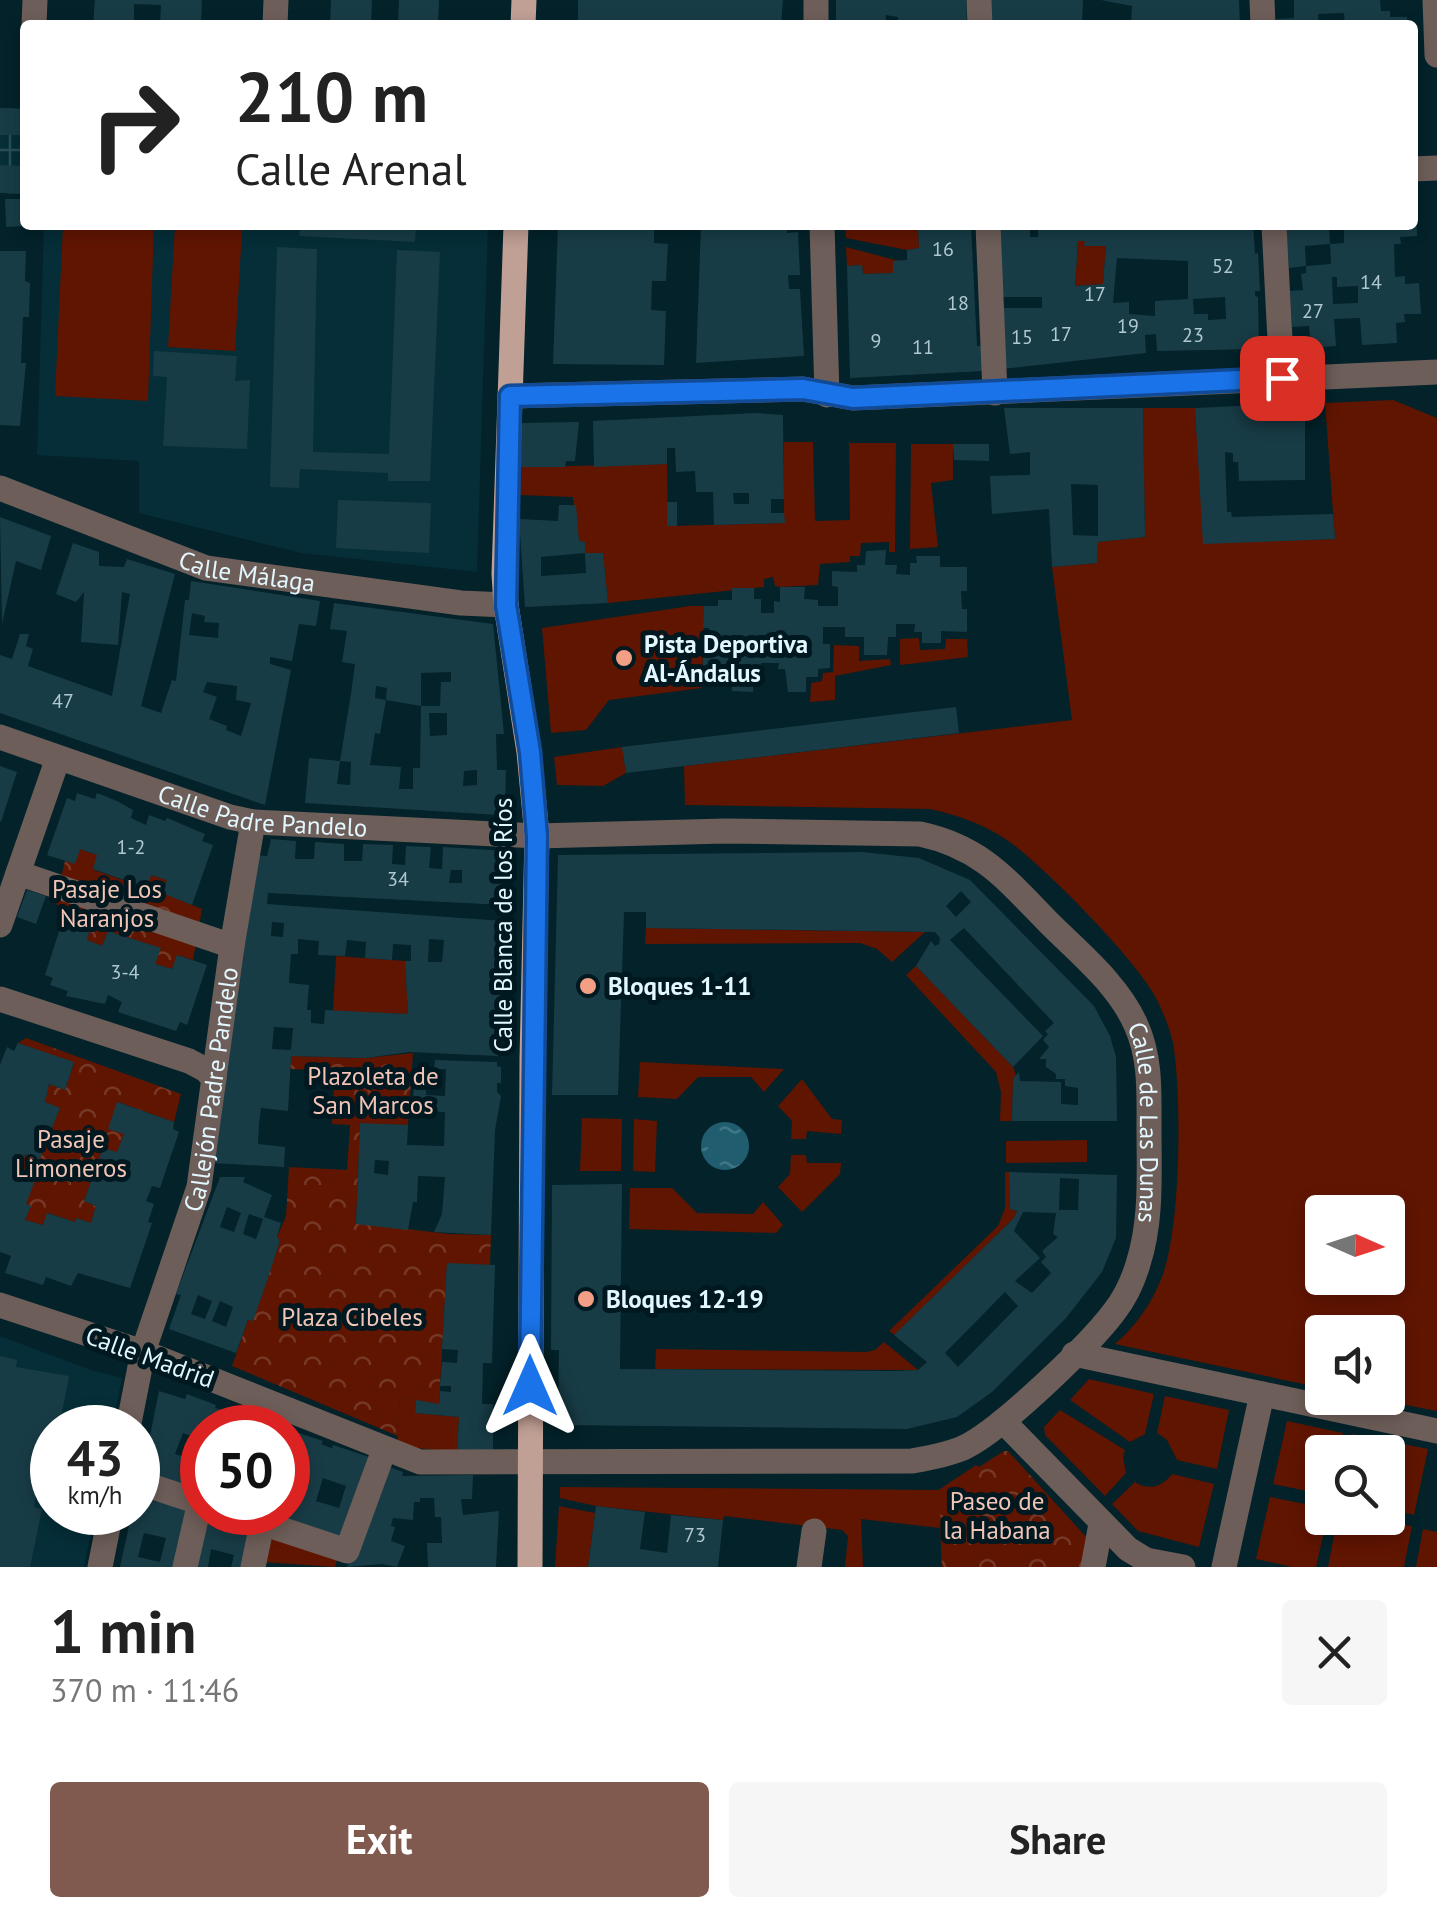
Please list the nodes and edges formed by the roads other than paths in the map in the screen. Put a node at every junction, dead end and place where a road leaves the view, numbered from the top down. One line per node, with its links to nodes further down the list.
1 (1435, 0): 2 (street)
2 (1437, 55)
3 (516, 230): 11 (main road, Calle Blanca de los Ríos)
4 (822, 230): 10 (street)
5 (988, 230): 9 (street)
6 (1274, 230): 8 (street)
7 (1437, 372): 8 (street)
8 (1282, 378): 9 (street)
9 (995, 393): 10 (street)
10 (827, 395): 11 (street)
11 (510, 396): 13 (main road, Calle Blanca de los Ríos)
12 (0, 488): 13 (street, Calle Málaga)
13 (506, 605): 17 (main road, Calle Blanca de los Ríos)
14 (0, 737): 15 (street, Calle Padre Pandelo)
15 (58, 758): 16 (street, Calle Padre Pandelo); 18 (street)
16 (253, 822): 17 (street, Calle Padre Pandelo); 20 (street, Callejón Padre Pandelo)
17 (537, 836): 25 (street, Calle de Las Dunas); 31 (main road, Calle Blanca de los Ríos)
18 (18, 873): 19 (street); 20 (street)
19 (0, 925)
20 (232, 946): 22 (street, Callejón Padre Pandelo)
21 (0, 999): 22 (street)
22 (214, 1079): 24 (street, Callejón Padre Pandelo)
23 (0, 1305): 24 (street, Calle Madrid)
24 (144, 1352): 27 (street, Callejón Padre Pandelo); 30 (street, Calle Madrid)
25 (1074, 1354): 26 (street); 28 (street, Calle de Las Dunas)
26 (1262, 1394): 29 (street); 46 (street)
27 (133, 1405)
28 (1003, 1420): 31 (street, Calle de Las Dunas); 32 (street)
29 (1437, 1431)
30 (384, 1450): 31 (street, Calle Madrid); 38 (street)
31 (529, 1463): 42 (main road, Calle Blanca de los Ríos)
32 (1101, 1524): 44 (street); 45 (street)
33 (814, 1531): 43 (street)
34 (106, 1535): 39 (street)
35 (193, 1535): 40 (street)
36 (260, 1535): 41 (street)
37 (288, 1535): 38 (street)
38 (344, 1559)
39 (100, 1567)
40 (185, 1567)
41 (253, 1567)
42 (530, 1567)
43 (809, 1567)
44 (1093, 1567)
45 (1183, 1567)
46 (1224, 1567)

